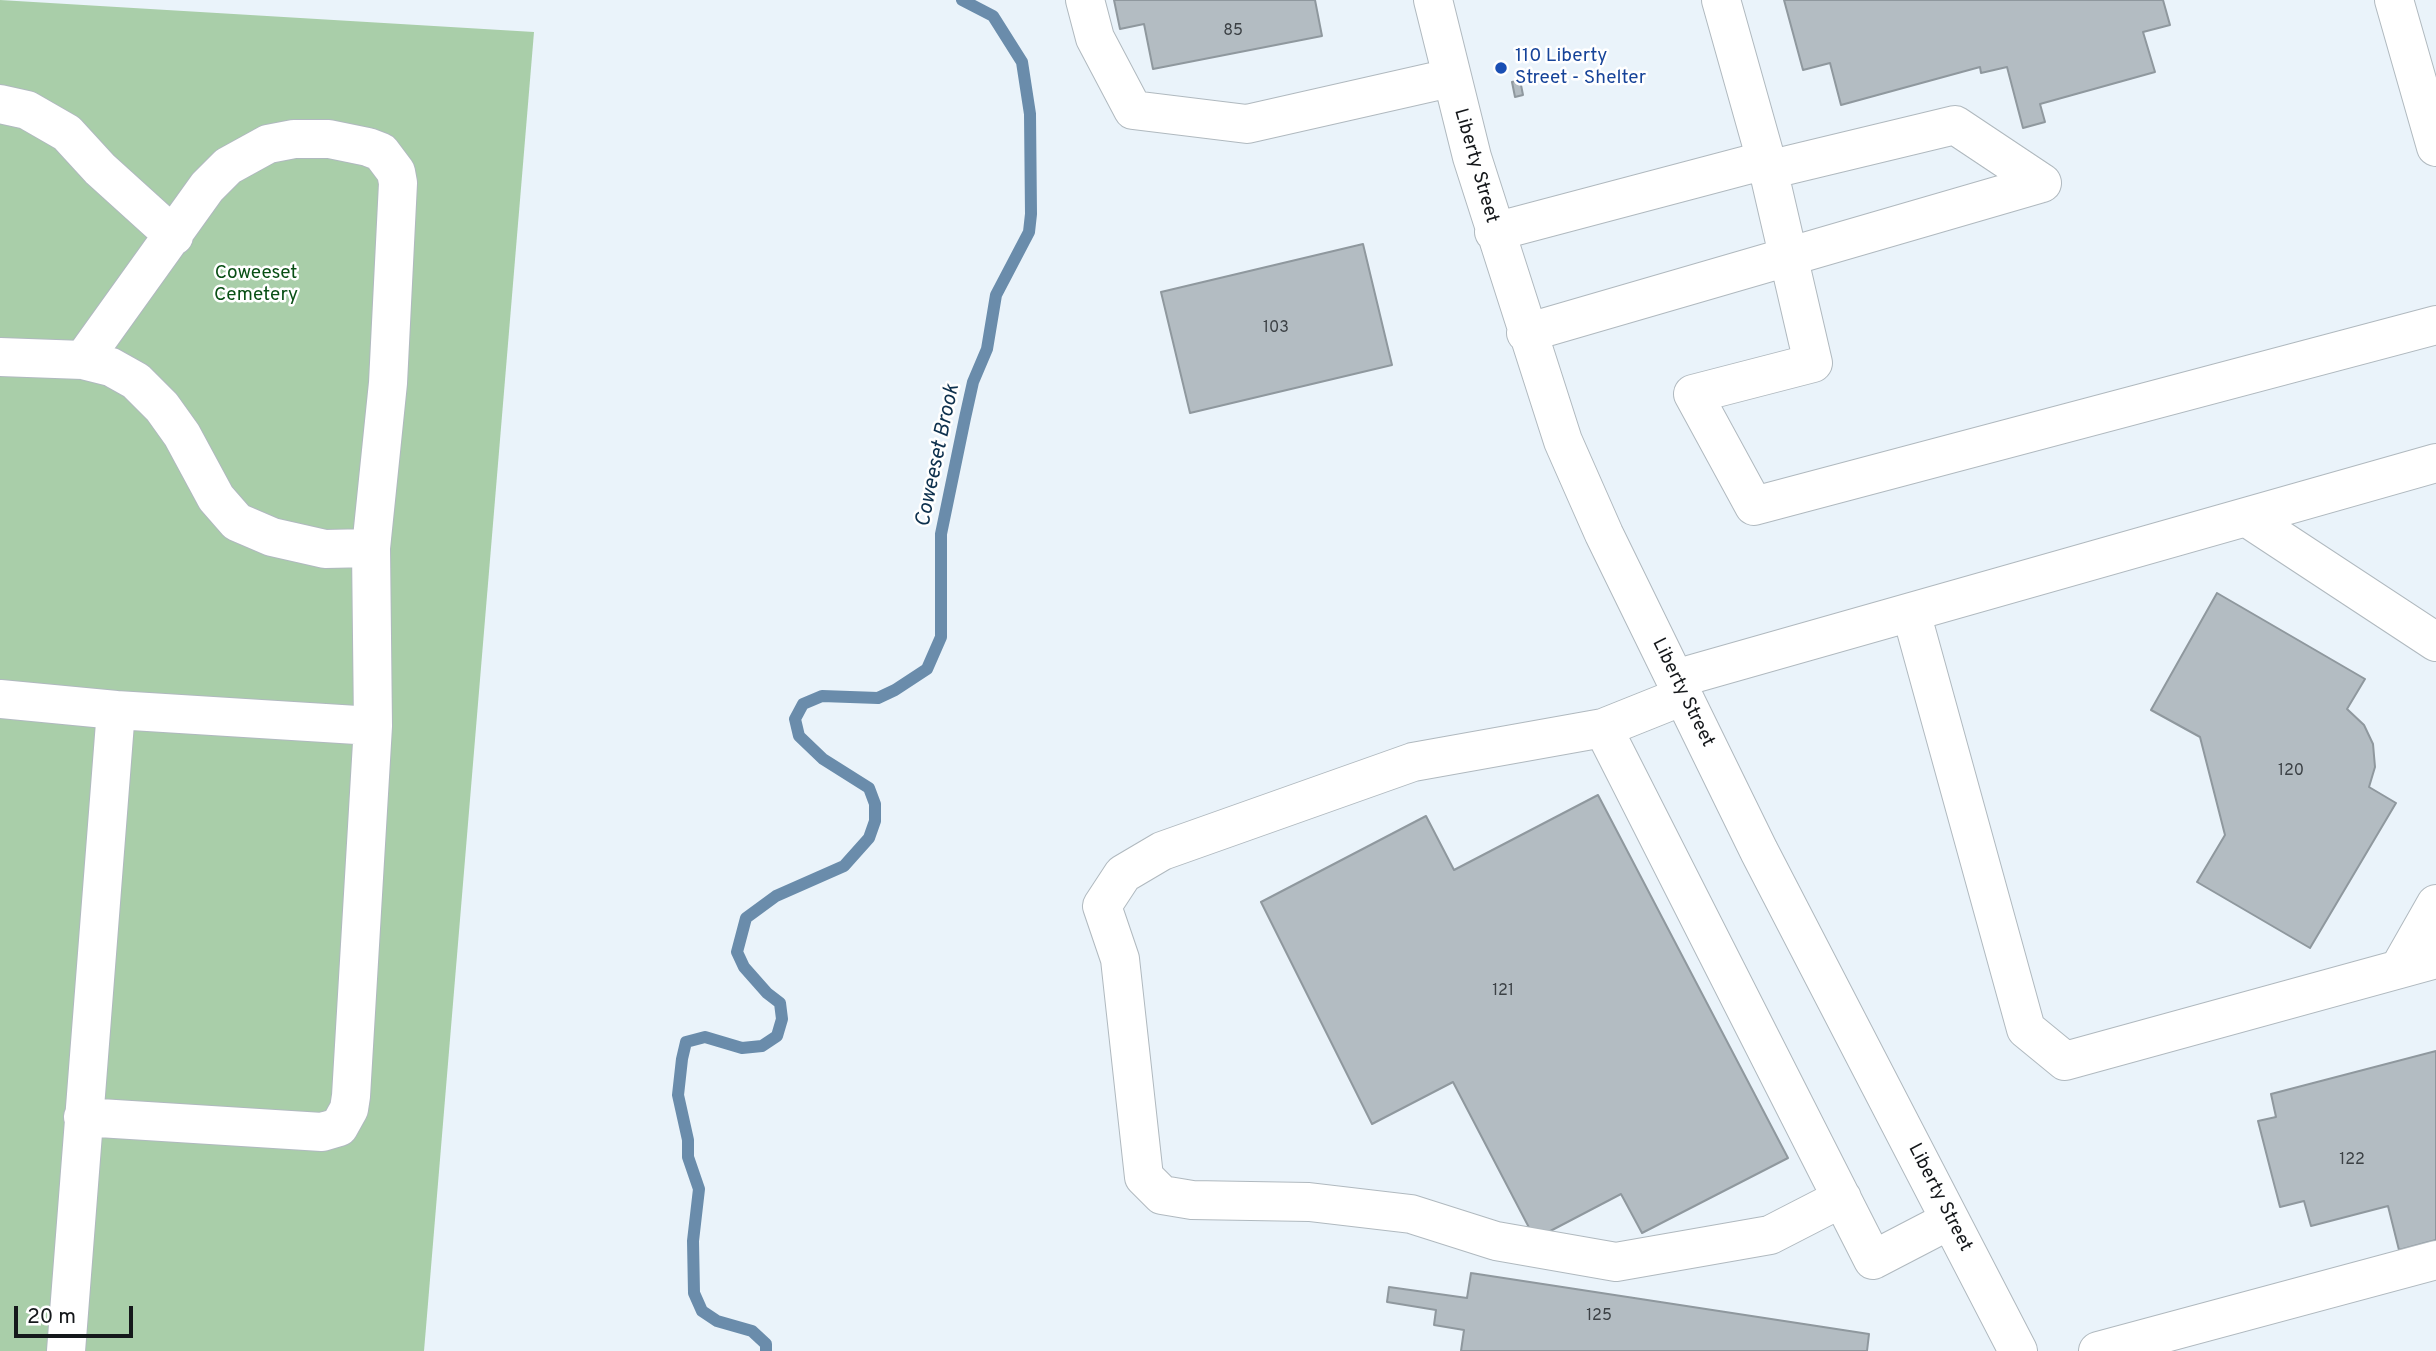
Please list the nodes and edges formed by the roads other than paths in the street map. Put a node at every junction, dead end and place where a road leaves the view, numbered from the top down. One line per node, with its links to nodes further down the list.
1 (1086, 0): 5 (street)
2 (1433, 0): 5 (street, Liberty Street)
3 (1721, 0): 8 (street)
4 (2394, 0): 7 (street)
5 (1450, 78): 9 (street, Liberty Street)
6 (0, 104): 10 (street)
7 (2436, 147)
8 (1767, 165): 9 (street); 11 (street); 11 (street)
9 (1494, 232): 13 (street, Liberty Street)
10 (174, 236): 15 (street); 18 (street)
11 (1789, 258): 12 (street); 13 (street)
12 (2436, 324)
13 (1526, 332): 21 (street, Liberty Street)
14 (0, 357): 15 (street)
15 (83, 360): 18 (street)
16 (2436, 463): 17 (street)
17 (2246, 517): 19 (street); 20 (street)
18 (371, 548): 24 (street)
19 (1911, 612): 21 (street); 28 (street)
20 (2436, 642)
21 (1679, 687): 25 (street); 31 (street, Liberty Street)
22 (0, 699): 23 (street)
23 (116, 710): 24 (street); 29 (street)
24 (373, 726): 29 (street)
25 (1603, 728): 30 (street); 30 (street)
26 (2436, 904): 28 (street)
27 (2436, 959): 28 (street)
28 (2399, 970)
29 (83, 1117): 33 (street)
30 (1842, 1198): 31 (street)
31 (1950, 1220): 34 (street, Liberty Street)
32 (2436, 1260): 35 (street)
33 (66, 1351)
34 (2018, 1351)
35 (2098, 1351)

